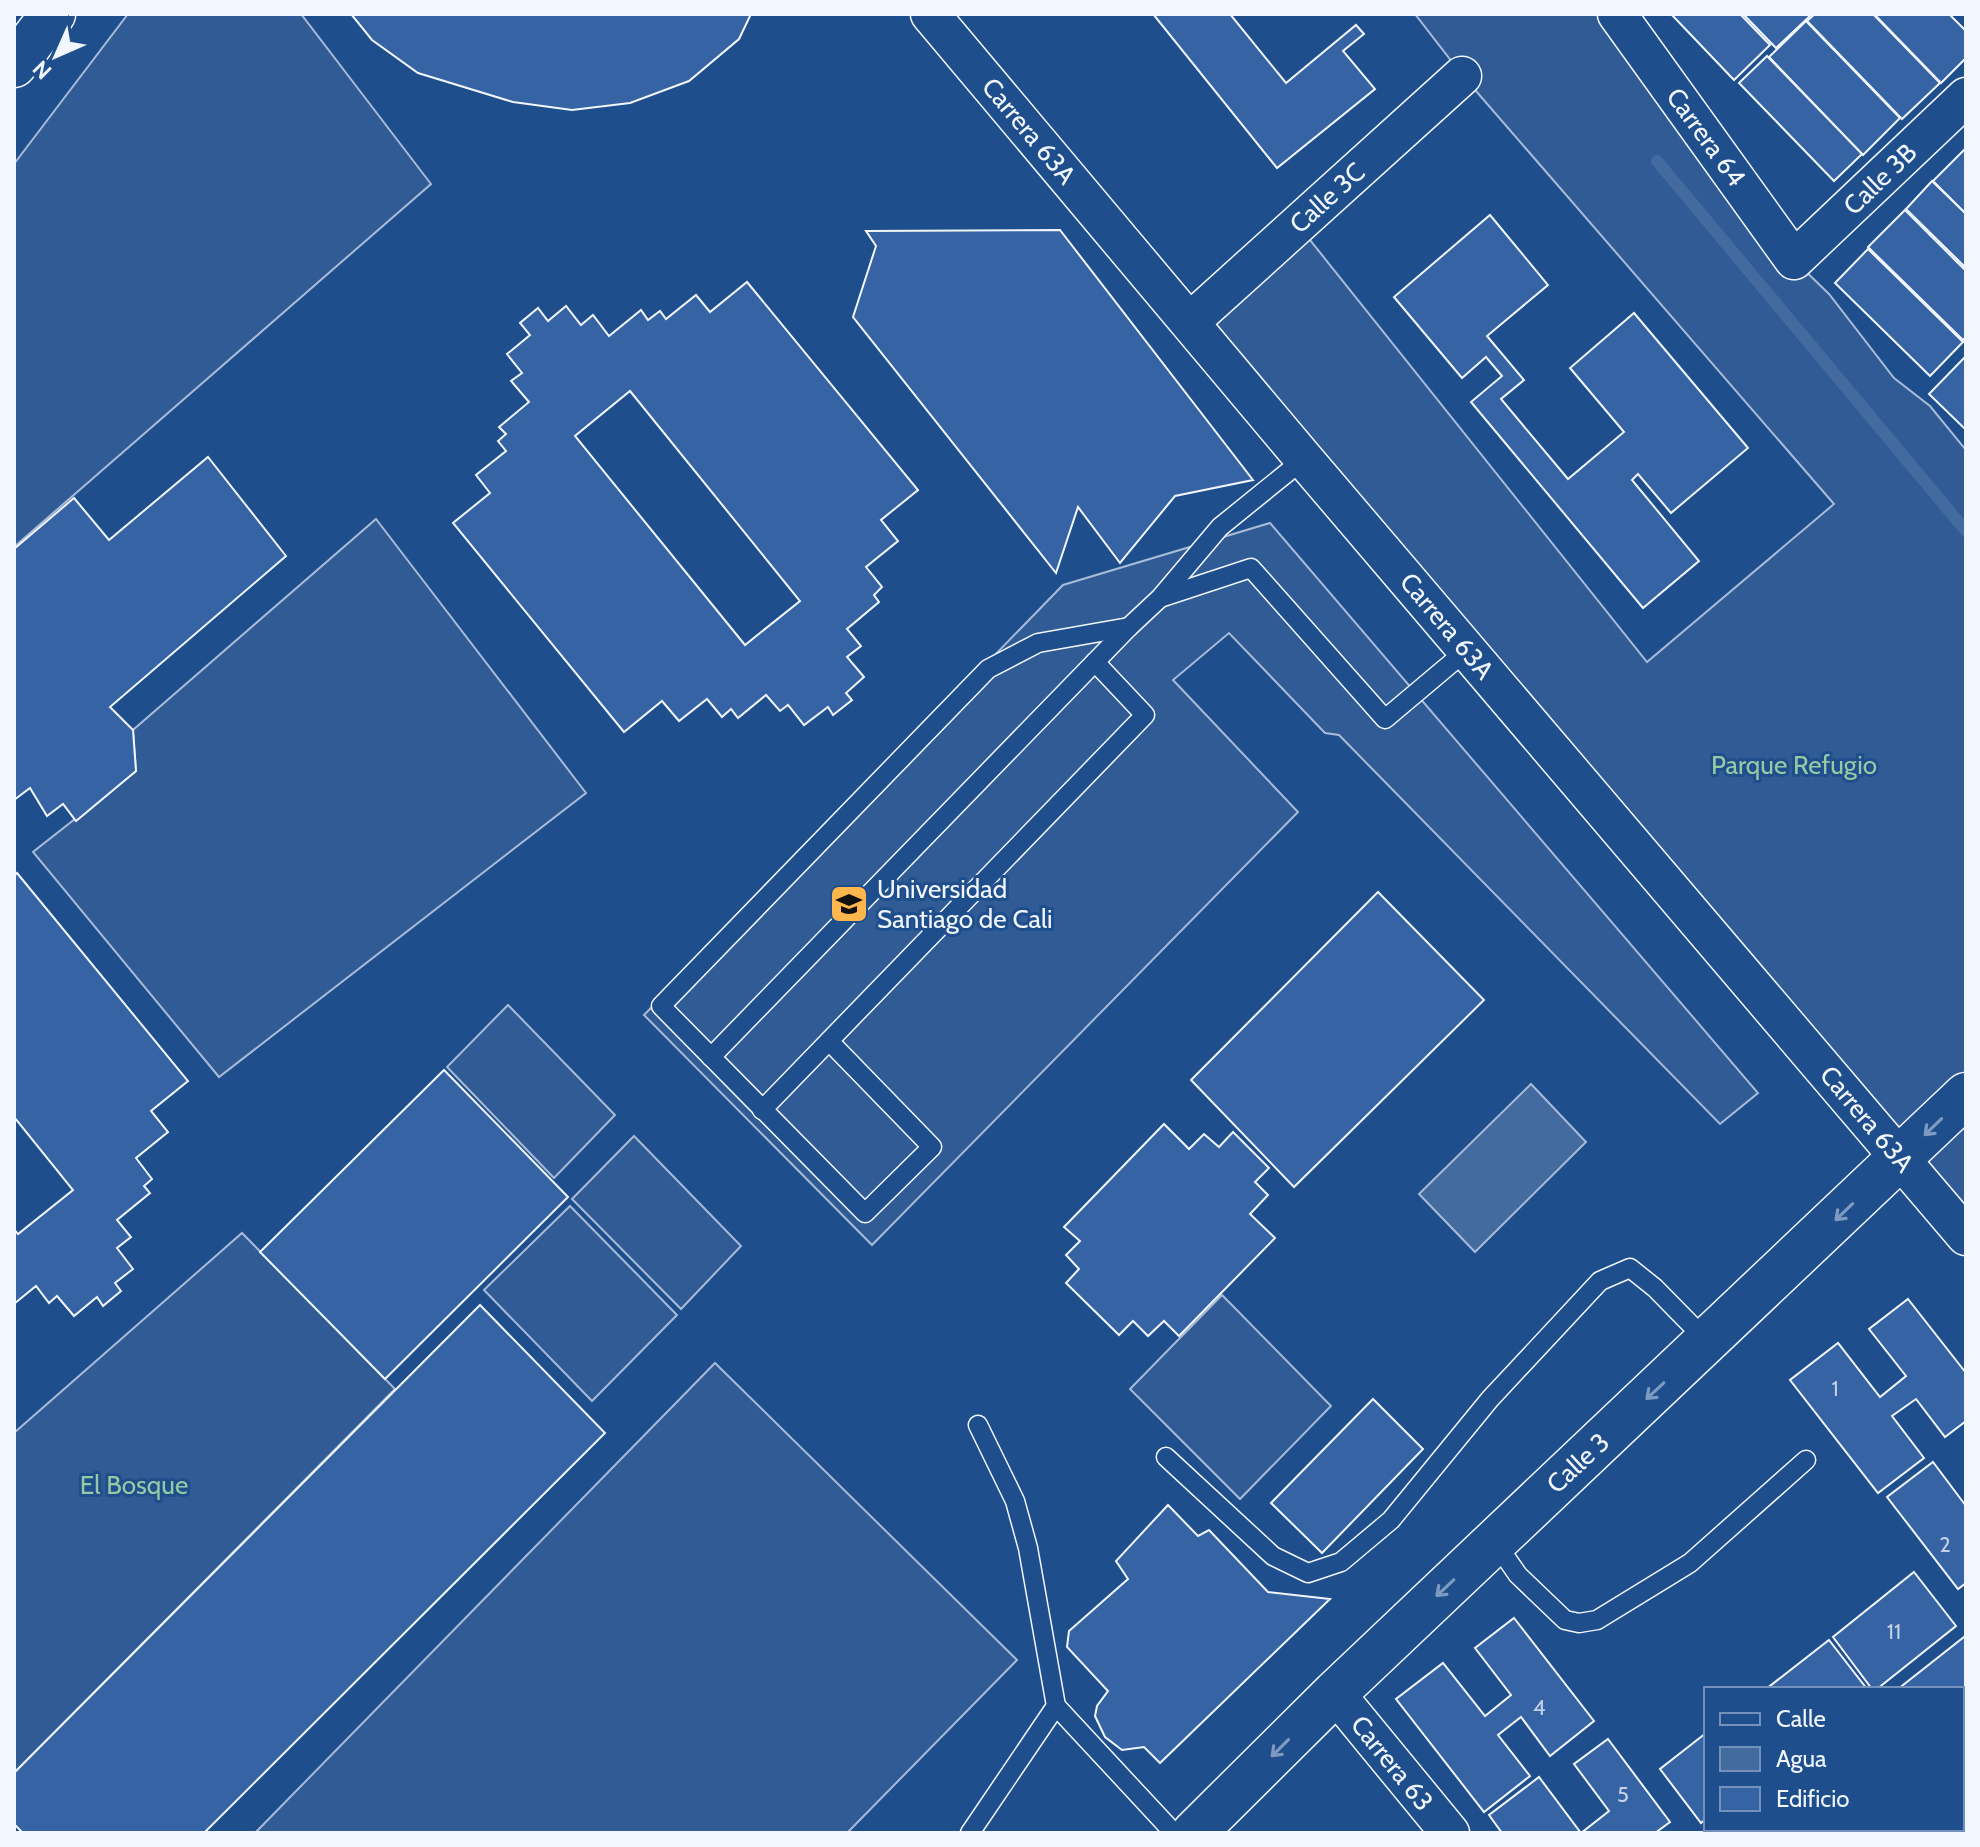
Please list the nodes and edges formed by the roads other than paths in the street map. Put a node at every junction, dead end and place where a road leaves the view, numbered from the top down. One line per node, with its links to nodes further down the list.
1 (24, 14): 5 (street)
2 (53, 14): 6 (street)
3 (930, 14): 10 (street, Carrera 63A)
4 (1617, 14): 9 (street, Carrera 64)
5 (14, 28)
6 (14, 65)
7 (1462, 76): 10 (street, Calle 3C)
8 (1966, 97): 9 (street, Calle 3B)
9 (1794, 260)
10 (1191, 321): 11 (street, Carrera 63A)
11 (1304, 459): 12 (lane); 14 (street, Carrera 63A)
12 (1160, 598): 13 (lane); 14 (lane)
13 (1129, 627): 15 (lane); 17 (lane)
14 (1467, 650): 20 (street, Carrera 63A)
15 (1095, 662): 16 (lane); 17 (lane)
16 (829, 1041): 19 (lane); 19 (lane)
17 (711, 1057): 19 (lane)
18 (1966, 1095): 20 (street, Calle 3, one-way to 20)
19 (762, 1110)
20 (1900, 1158): 21 (street, Carrera 63A); 22 (street, Calle 3, one-way to 22)
21 (1966, 1236)
22 (1707, 1341): 24 (lane); 26 (street, Calle 3, one-way to 26)
23 (978, 1425): 28 (lane)
24 (1166, 1457)
25 (1806, 1460): 26 (lane)
26 (1495, 1542): 27 (street, Calle 3, one-way to 27)
27 (1335, 1693): 31 (street, Calle 3, one-way to 31); 32 (street, Carrera 63)
28 (1056, 1706): 29 (lane); 30 (lane)
29 (970, 1833)
30 (1174, 1833)
31 (1194, 1833)
32 (1450, 1833)

